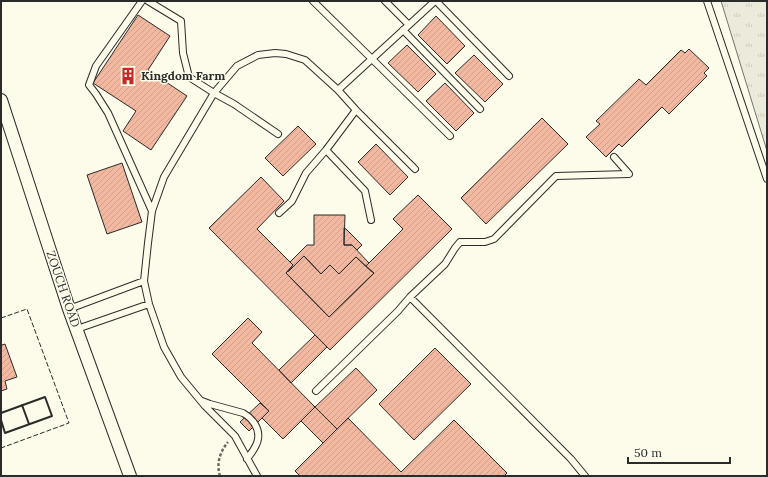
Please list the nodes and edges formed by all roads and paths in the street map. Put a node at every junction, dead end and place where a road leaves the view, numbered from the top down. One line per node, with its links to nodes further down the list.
1 (142, 1): 22 (lane)
2 (148, 1): 12 (lane)
3 (313, 1): 9 (lane)
4 (386, 1): 7 (lane)
5 (435, 1): 7 (lane); 10 (lane)
6 (708, 1): 21 (lane)
7 (409, 25): 8 (lane)
8 (403, 30): 9 (lane); 14 (lane)
9 (372, 59): 11 (lane); 17 (lane)
10 (509, 76)
11 (338, 90): 12 (lane); 15 (lane)
12 (214, 93): 16 (lane); 22 (lane)
13 (1, 100): 28 (street, ZOUCH ROAD)
14 (480, 109)
15 (356, 110): 18 (lane); 20 (lane)
16 (278, 134)
17 (450, 136)
18 (326, 150): 23 (lane); 24 (lane)
19 (614, 157): 26 (lane)
20 (416, 169)
21 (767, 179)
22 (152, 211): 25 (lane)
23 (280, 213)
24 (371, 220)
25 (144, 282): 27 (lane); 28 (lane)
26 (410, 297): 30 (lane); 37 (lane)
27 (149, 304): 29 (lane); 31 (lane)
28 (69, 309): 29 (street, ZOUCH ROAD)
29 (77, 328): 34 (street, ZOUCH ROAD)
30 (316, 391)
31 (200, 400): 32 (lane); 33 (lane)
32 (234, 436): 33 (lane); 35 (path)
33 (247, 459): 36 (lane)
34 (130, 476)
35 (220, 476)
36 (257, 476)
37 (585, 476)

